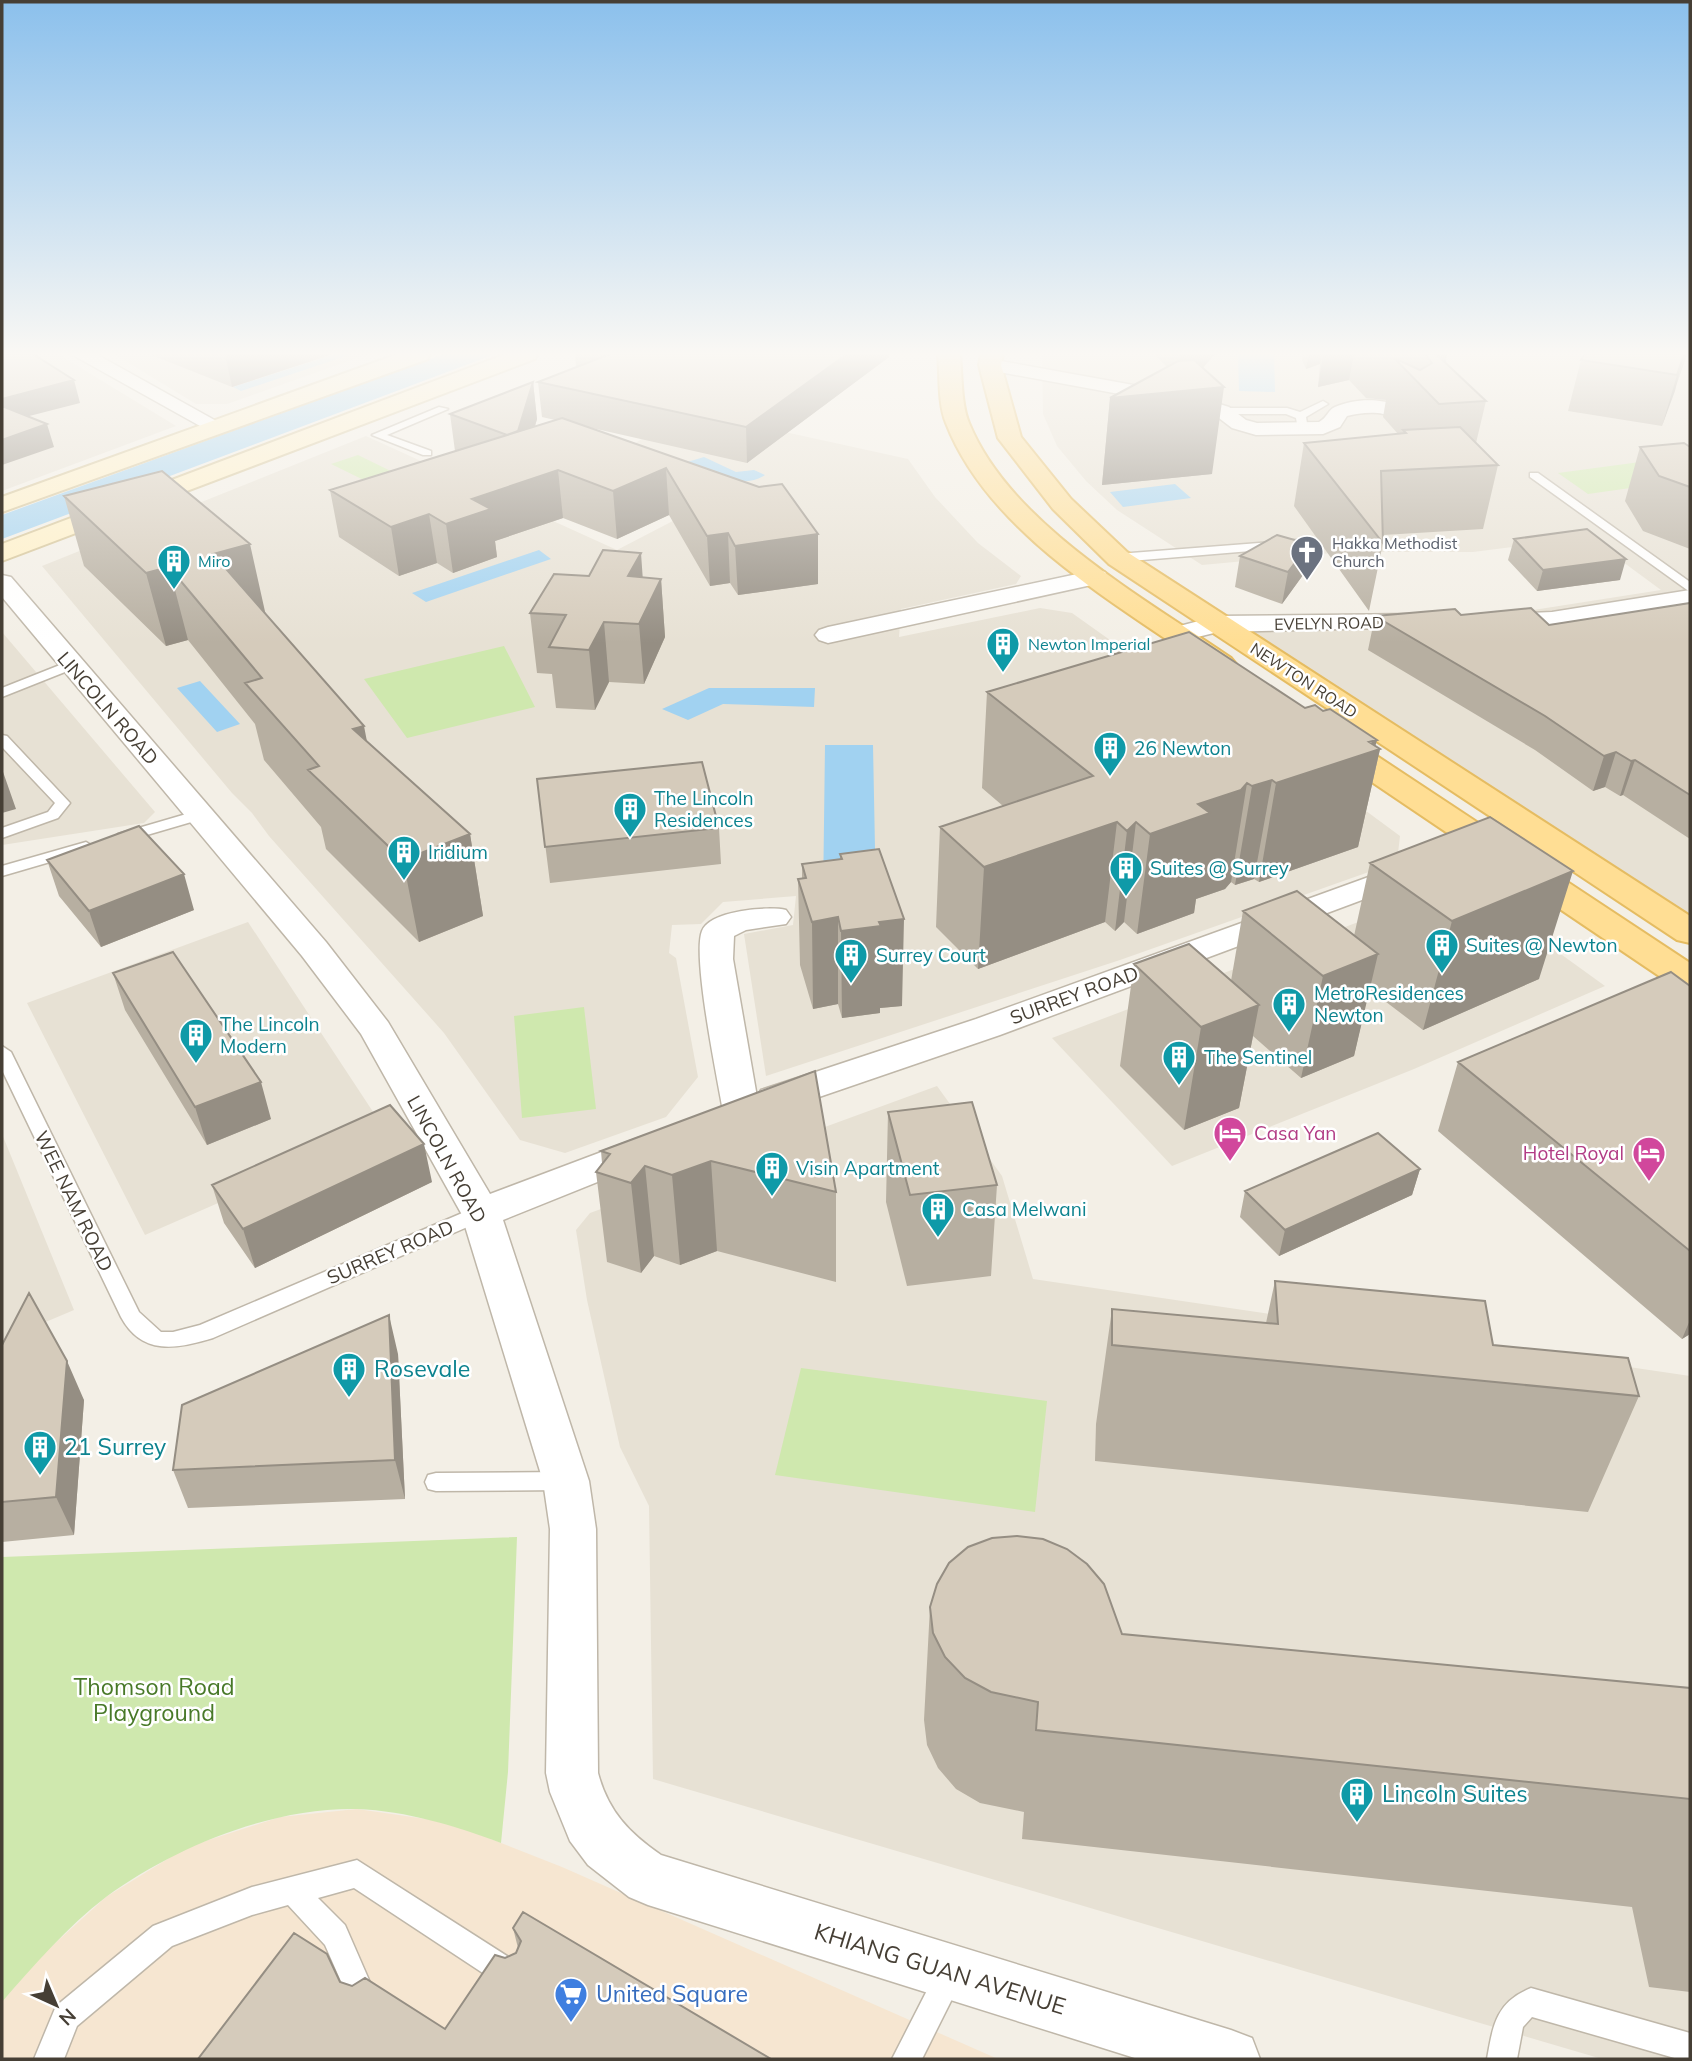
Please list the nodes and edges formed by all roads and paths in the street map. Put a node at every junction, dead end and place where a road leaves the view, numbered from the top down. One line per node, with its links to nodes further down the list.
1 (152, 450): 8 (street)
2 (273, 450): 10 (street)
3 (420, 450): 6 (lane)
4 (971, 450): 12 (main road, NEWTON ROAD)
5 (1020, 450): 11 (main road, NEWTON ROAD)
6 (428, 453)
7 (1534, 475): 14 (lane)
8 (2, 505)
9 (1309, 543): 11 (lane)
10 (2, 553)
11 (1118, 558): 18 (main road, NEWTON ROAD)
12 (1096, 577): 19 (main road, NEWTON ROAD); 20 (street)
13 (2, 582): 21 (street, LINCOLN ROAD)
14 (1690, 588)
15 (1690, 598): 17 (street)
16 (1440, 621): 18 (street, EVELYN ROAD)
17 (1468, 621)
18 (1218, 624): 19 (street, EVELYN ROAD); 24 (main road, NEWTON ROAD)
19 (1177, 634): 22 (main road, NEWTON ROAD)
20 (828, 635)
21 (70, 665): 23 (lane); 28 (street, LINCOLN ROAD)
22 (1241, 678)
23 (2, 692)
24 (1323, 692): 25 (main road); 33 (main road, NEWTON ROAD)
25 (1275, 696)
26 (1301, 720): 30 (main road, NEWTON ROAD)
27 (2, 739): 29 (lane)
28 (200, 815): 31 (lane); 37 (street, LINCOLN ROAD)
29 (2, 833)
30 (1459, 853): 34 (main road, NEWTON ROAD); 36 (street, SURREY ROAD)
31 (2, 871)
32 (775, 917): 36 (street)
33 (1690, 932)
34 (1690, 980)
35 (2, 1052): 38 (lane, WEE NAM ROAD)
36 (741, 1111): 37 (street, SURREY ROAD)
37 (481, 1213): 38 (lane, SURREY ROAD); 39 (street, LINCOLN ROAD)
38 (156, 1342)
39 (566, 1481): 40 (lane); 41 (street, LINCOLN ROAD)
40 (436, 1482)
41 (648, 1878): 43 (street, KHIANG GUAN AVENUE)
42 (293, 1891): 44 (lane); 45 (lane); 47 (lane)
43 (951, 1973): 48 (lane); 49 (street, KHIANG GUAN AVENUE)
44 (513, 1976)
45 (365, 2003)
46 (1681, 2050): 50 (lane)
47 (49, 2059)
48 (907, 2059)
49 (1231, 2059)
50 (1502, 2059)

